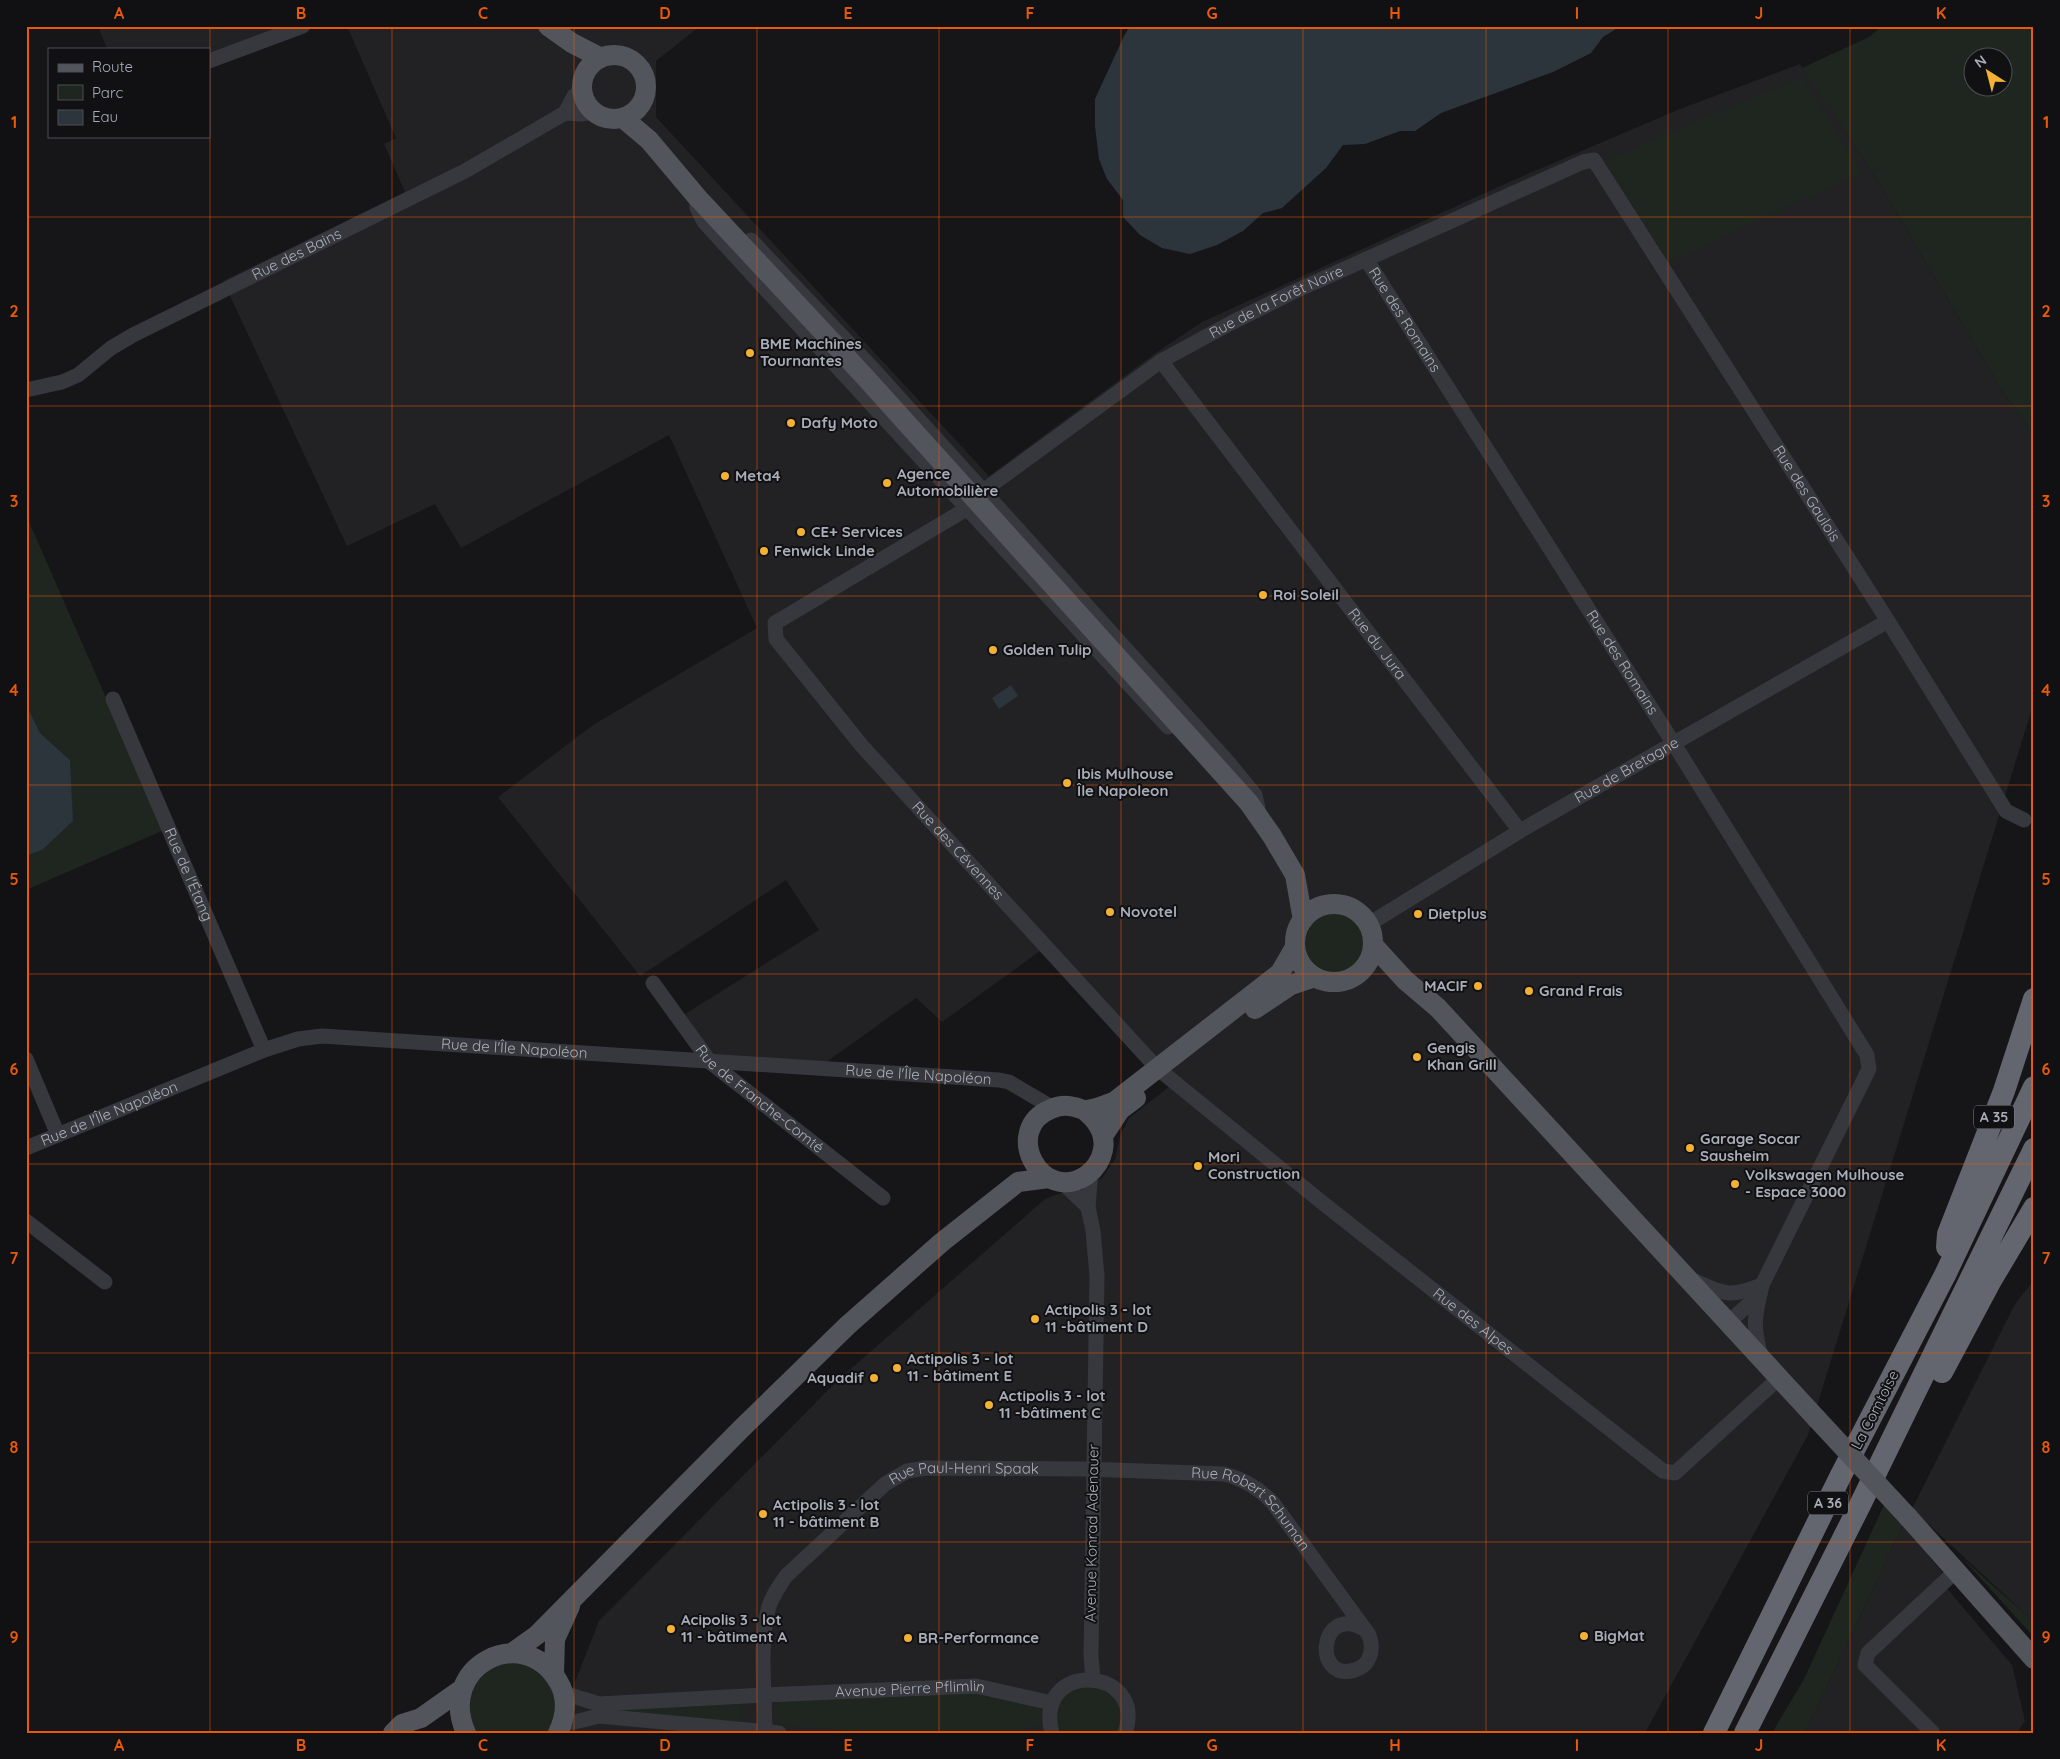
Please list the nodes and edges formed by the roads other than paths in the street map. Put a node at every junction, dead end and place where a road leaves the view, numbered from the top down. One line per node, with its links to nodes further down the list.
1 (303, 26): 3 (street)
2 (548, 26): 4 (main road)
3 (210, 61)
4 (590, 73): 5 (main road); 6 (main road); 7 (street, Rue des Bains)
5 (641, 105): 8 (main road); 9 (main road)
6 (593, 112): 7 (street, Rue des Bains); 8 (main road)
7 (565, 113): 14 (street, Rue des Bains)
8 (623, 118): 9 (main road)
9 (650, 140): 11 (main road)
10 (1594, 160): 12 (street, Rue de la Forêt Noire); 17 (street, Rue des Gaulois)
11 (697, 197): 15 (street); 16 (street); 20 (main road)
12 (1366, 259): 13 (street, Rue de la Forêt Noire); 19 (street, Rue des Romains)
13 (1161, 361): 15 (street, Rue de la Forêt Noire); 23 (street, Rue du Jura)
14 (26, 390)
15 (983, 491): 21 (street)
16 (968, 508): 20 (street); 38 (street, Rue des Cévennes)
17 (1888, 621): 19 (street, Rue de Bretagne); 22 (street, Rue des Gaulois)
18 (113, 699): 35 (street, Rue de l'Étang)
19 (1674, 744): 23 (street, Rue de Bretagne); 59 (street, Rue des Romains)
20 (1211, 761): 21 (main road)
21 (1260, 817): 24 (main road)
22 (2024, 820)
23 (1520, 831): 27 (street, Rue de Bretagne)
24 (1295, 874): 25 (main road); 26 (main road)
25 (1329, 904): 26 (main road); 27 (main road)
26 (1303, 920): 29 (main road)
27 (1368, 924): 28 (main road)
28 (1374, 946): 30 (main road); 32 (main road)
29 (1295, 947): 31 (main road); 38 (main road)
30 (1357, 976): 31 (main road); 32 (main road)
31 (1314, 977): 38 (main road)
32 (1405, 980): 57 (main road)
33 (653, 983): 37 (street, Rue de Franche-Comté)
34 (2034, 999): 56 (highway, A 35)
35 (264, 1050): 37 (street, Rue de l'Île Napoléon); 44 (street, Rue de l'Île Napoléon)
36 (26, 1059): 44 (street)
37 (710, 1062): 40 (street, Rue de l'Île Napoléon); 52 (street, Rue de Franche-Comté)
38 (1162, 1071): 42 (main road); 45 (main road); 62 (street, Rue des Alpes)
39 (2034, 1087): 56 (highway, La Comtoise / A 36)
40 (1020, 1089): 41 (street, Rue de l'Île Napoléon); 43 (street)
41 (1053, 1108): 42 (main road); 43 (main road)
42 (1084, 1110): 45 (main road)
43 (1034, 1122): 48 (main road)
44 (58, 1135): 46 (street, Rue de l'Île Napoléon)
45 (1103, 1136): 49 (main road)
46 (26, 1148)
47 (2034, 1149): 63 (highway, La Comtoise / A 36)
48 (1028, 1151): 50 (main road); 51 (main road)
49 (1092, 1171): 50 (main road); 53 (street, Avenue Konrad Adenauer)
50 (1055, 1180): 51 (main road); 53 (street)
51 (1018, 1182): 67 (main road)
52 (884, 1198)
53 (1088, 1207): 64 (street, Avenue Konrad Adenauer)
54 (2034, 1208): 63 (highway)
55 (26, 1221): 58 (street)
56 (1945, 1275): 85 (highway, La Comtoise / A 36)
57 (1689, 1279): 59 (street); 60 (main road)
58 (105, 1282)
59 (1761, 1290): 60 (street); 61 (street)
60 (1729, 1322): 61 (main road)
61 (1761, 1358): 62 (main road)
62 (1779, 1378): 65 (main road, bridge)
63 (1915, 1394): 86 (highway, La Comtoise / A 36)
64 (1093, 1470): 66 (street, Rue Robert Schuman); 73 (street, Avenue Konrad Adenauer); 76 (street, Rue Paul-Henri Spaak)
65 (1956, 1570): 71 (main road); 87 (street)
66 (1342, 1599): 68 (street); 69 (street, Rue Robert Schuman)
67 (573, 1600): 70 (main road); 72 (main road)
68 (1342, 1625): 69 (street); 69 (street, Rue Robert Schuman)
69 (1364, 1629)
70 (512, 1654): 72 (main road); 74 (main road)
71 (2034, 1659)
72 (554, 1674): 75 (main road)
73 (1092, 1679): 77 (street); 84 (street)
74 (462, 1689): 78 (main road); 79 (main road)
75 (563, 1693): 76 (street, Avenue Pierre Pflimlin); 80 (main road)
76 (765, 1695): 77 (street, Avenue Pierre Pflimlin); 81 (street)
77 (1052, 1703): 83 (street)
78 (421, 1718): 79 (main road); 82 (main road)
79 (463, 1727)
80 (560, 1729): 81 (street)
81 (770, 1732)
82 (393, 1733)
83 (1052, 1733)
84 (1125, 1733)
85 (1714, 1733)
86 (1745, 1733)
87 (1933, 1733)

